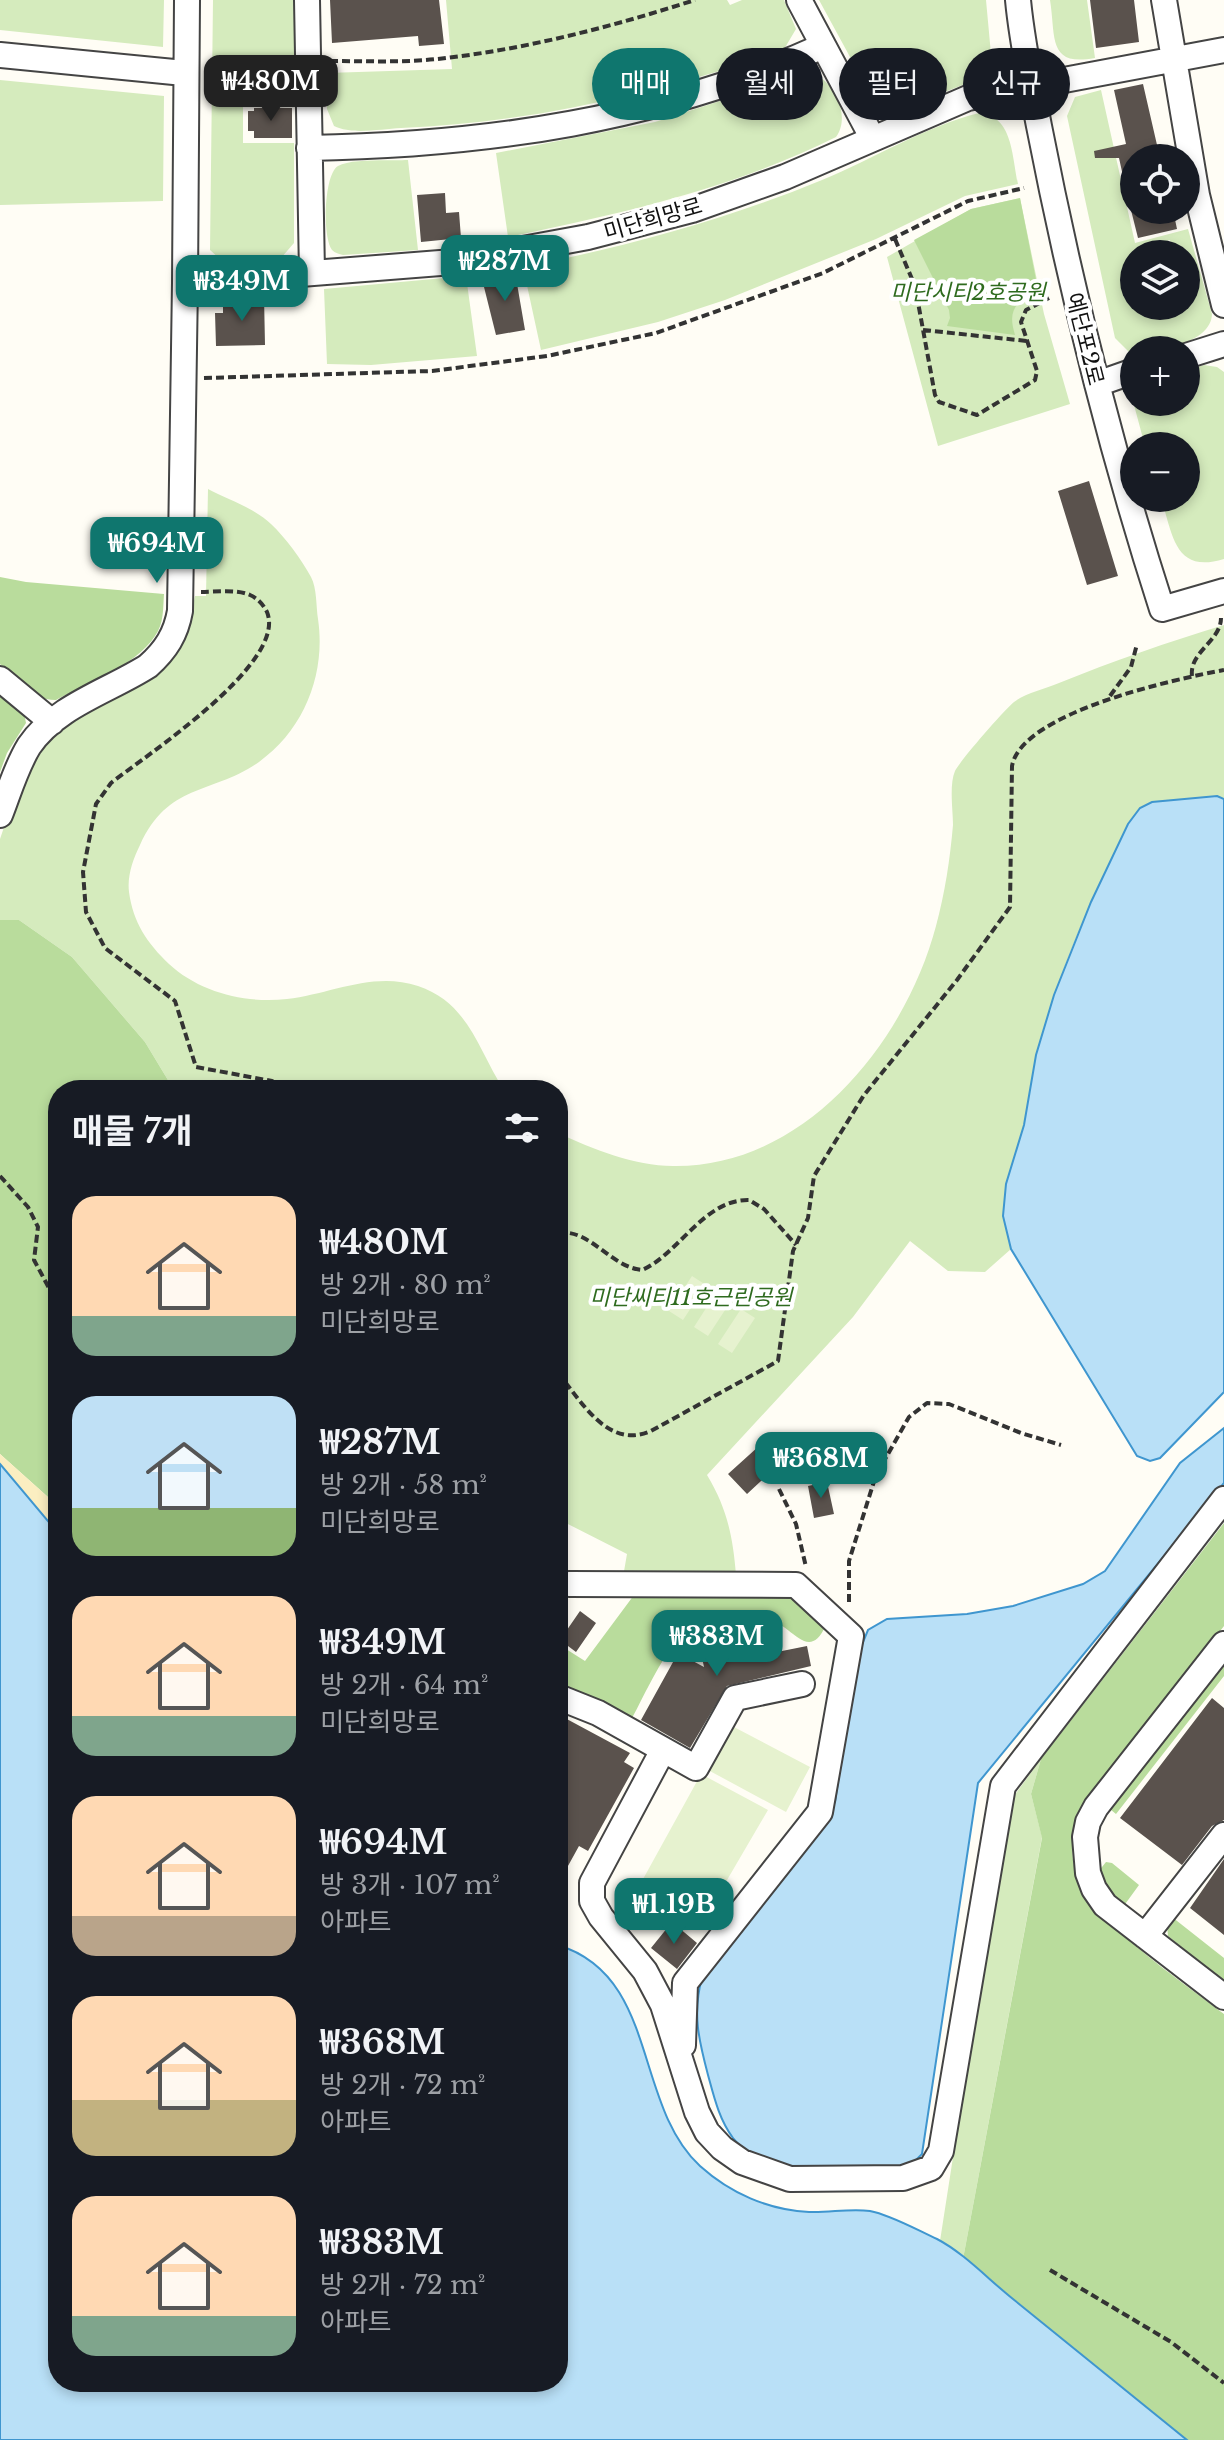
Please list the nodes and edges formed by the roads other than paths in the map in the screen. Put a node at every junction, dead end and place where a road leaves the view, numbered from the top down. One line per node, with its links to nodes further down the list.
1 (187, 0): 11 (street)
2 (307, 0): 16 (street)
3 (799, 0): 6 (street)
4 (1018, 0): 7 (street, 예단포2로)
5 (1164, 0): 10 (street)
6 (823, 46): 15 (street); 16 (street)
7 (1025, 48)
8 (1224, 50): 10 (street, 미단희망로)
9 (0, 55): 11 (street)
10 (1173, 60): 12 (street, 미단희망로); 19 (street)
11 (184, 73): 18 (street)
12 (1070, 79)
13 (963, 100): 15 (street, 미단희망로)
14 (1038, 120): 23 (street, 예단포2로)
15 (873, 139): 17 (street, 미단희망로)
16 (309, 148): 17 (street)
17 (312, 273): 18 (street, 미단희망로)
18 (185, 283): 26 (street)
19 (1224, 305)
20 (1224, 344): 21 (street)
21 (1200, 352)
22 (1120, 376): 23 (street)
23 (1097, 384): 24 (street, 예단포2로)
24 (1224, 591)
25 (0, 679): 26 (street)
26 (52, 722): 27 (street)
27 (0, 815)
28 (1224, 1499): 37 (street)
29 (569, 1584): 37 (street)
30 (1224, 1644): 35 (street)
31 (802, 1684): 33 (street)
32 (568, 1701): 33 (street)
33 (663, 1750): 37 (street)
34 (1224, 1835): 35 (street)
35 (1145, 1936): 36 (street)
36 (1224, 1997)
37 (682, 2059)

